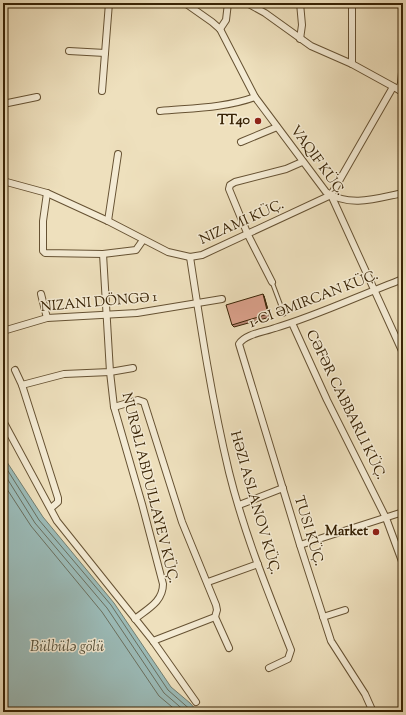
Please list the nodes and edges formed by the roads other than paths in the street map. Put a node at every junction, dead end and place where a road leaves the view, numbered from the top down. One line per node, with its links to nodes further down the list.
1 (109, 3): 10 (street)
2 (185, 3): 7 (street, VAQIF KÜÇ.)
3 (228, 3): 7 (street)
4 (247, 3): 8 (street)
5 (300, 3): 8 (street)
6 (352, 3): 12 (street)
7 (220, 29): 16 (street, VAQIF KÜÇ.)
8 (300, 39): 12 (street)
9 (69, 51): 10 (street)
10 (104, 53): 13 (street)
11 (403, 62): 14 (street)
12 (352, 64): 14 (street)
13 (102, 90)
14 (398, 90): 26 (street)
15 (37, 97): 17 (street)
16 (255, 97): 18 (street); 19 (street, VAQIF KÜÇ.)
17 (3, 104)
18 (160, 111)
19 (277, 128): 20 (street); 22 (street, VAQIF KÜÇ.)
20 (241, 142)
21 (118, 154): 27 (street)
22 (302, 162): 26 (street, VAQIF KÜÇ.); 28 (street)
23 (3, 181): 24 (street, NIZAMI KÜÇ.)
24 (47, 193): 27 (street, NIZAMI KÜÇ.); 30 (street)
25 (403, 193): 26 (street)
26 (331, 195): 28 (street, NIZAMI KÜÇ.); 34 (street, VAQIF KÜÇ.)
27 (108, 221): 29 (street, NIZAMI KÜÇ.)
28 (248, 235): 31 (street, NIZAMI KÜÇ.); 33 (street)
29 (143, 240): 30 (street); 31 (street, NIZAMI KÜÇ.)
30 (103, 254): 39 (street, NURƏLI ABDULLAYEV KÜÇ.)
31 (190, 256): 37 (street, HƏZI ASLANOV KÜÇ.)
32 (403, 279): 34 (street, 1-CI ƏMIRCAN KÜÇ.)
33 (272, 282): 38 (lane)
34 (374, 290): 41 (street, 1-CI ƏMIRCAN KÜÇ.); 44 (street, VAQIF KÜÇ.)
35 (41, 294): 40 (street)
36 (222, 299): 37 (street, NIZANI DÖNGƏ 1)
37 (197, 302): 39 (street, NIZANI DÖNGƏ 1); 52 (street, HƏZI ASLANOV KÜÇ.)
38 (284, 314)
39 (108, 315): 40 (street, NIZANI DÖNGƏ 1); 47 (street, NURƏLI ABDULLAYEV KÜÇ.)
40 (47, 318): 42 (street, NIZANI DÖNGƏ 1)
41 (292, 323): 43 (street, 1-CI ƏMIRCAN KÜÇ.); 55 (street)
42 (3, 331)
43 (240, 349): 51 (street, TUSI KÜÇ.)
44 (403, 353)
45 (133, 368): 47 (street)
46 (15, 370): 48 (street)
47 (110, 372): 48 (street); 49 (street, NURƏLI ABDULLAYEV KÜÇ.)
48 (22, 385): 53 (street)
49 (114, 407): 59 (street); 63 (street, NURƏLI ABDULLAYEV KÜÇ.)
50 (3, 421): 53 (street)
51 (282, 488): 52 (street); 56 (street, TUSI KÜÇ.)
52 (239, 505): 57 (street, HƏZI ASLANOV KÜÇ.)
53 (51, 508): 63 (street)
54 (403, 512): 55 (street)
55 (386, 518): 56 (street); 58 (street)
56 (300, 545): 62 (street, TUSI KÜÇ.)
57 (258, 564): 59 (street); 66 (street, HƏZI ASLANOV KÜÇ.)
58 (403, 564)
59 (208, 582): 61 (street)
60 (345, 610): 62 (street)
61 (215, 617): 64 (street); 65 (street)
62 (323, 617): 68 (street, TUSI KÜÇ.)
63 (135, 619): 64 (street)
64 (153, 641): 67 (street)
65 (229, 648)
66 (269, 668)
67 (196, 702)
68 (372, 712)

